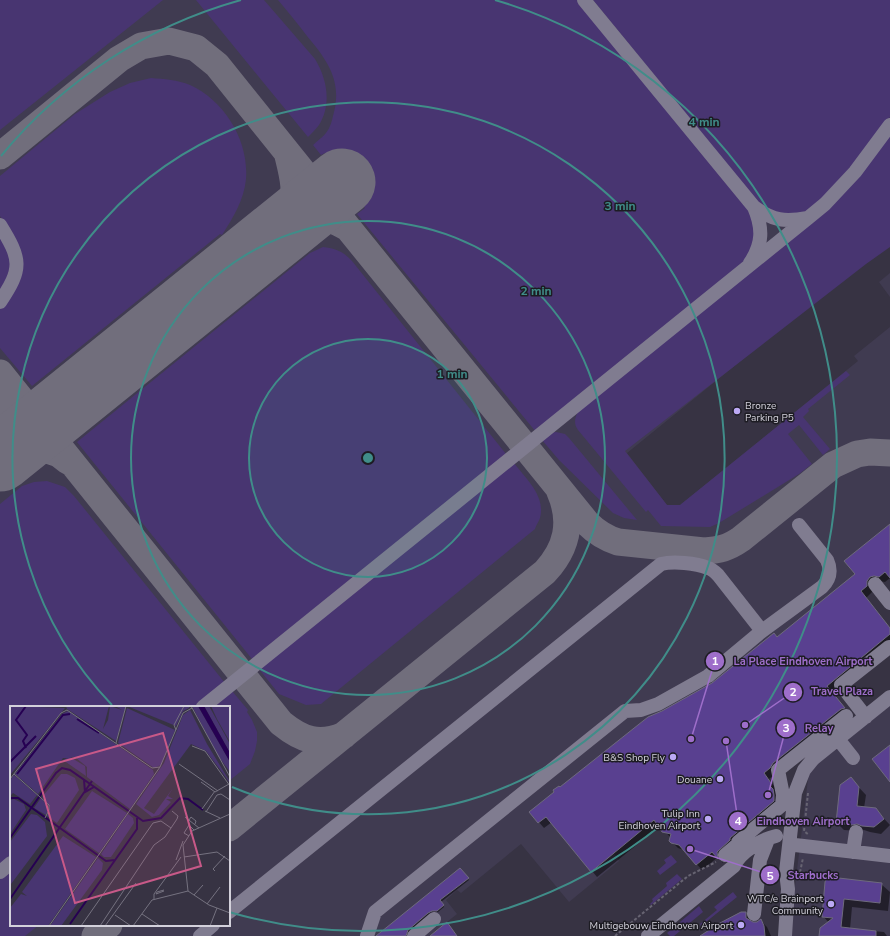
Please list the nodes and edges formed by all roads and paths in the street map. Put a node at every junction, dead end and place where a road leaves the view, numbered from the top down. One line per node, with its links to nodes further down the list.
1 (584, 0): 3 (street)
2 (890, 125): 4 (street)
3 (754, 207): 4 (street); 6 (street)
4 (808, 218): 6 (street)
5 (0, 225): 7 (street)
6 (747, 268): 14 (street)
7 (0, 302)
8 (799, 525): 11 (street)
9 (875, 584): 10 (street)
10 (890, 603)
11 (762, 631): 31 (street); 36 (street)
12 (890, 648): 16 (street)
13 (890, 697): 16 (street)
14 (204, 706)
15 (846, 716): 26 (street)
16 (866, 717): 17 (street)
17 (838, 739): 18 (street); 19 (street)
18 (853, 758)
19 (803, 788): 20 (street); 23 (street); 24 (path)
20 (791, 829): 22 (street); 30 (street)
21 (856, 832): 25 (street)
22 (771, 839): 32 (street); 39 (street)
23 (795, 846): 24 (street); 30 (street)
24 (814, 848): 25 (street)
25 (854, 852): 27 (street)
26 (725, 855): 38 (path)
27 (890, 856)
28 (10, 864): 29 (street)
29 (0, 872)
30 (788, 889): 40 (street)
31 (230, 911)
32 (754, 914)
33 (434, 919): 37 (street)
34 (212, 926): 35 (street)
35 (200, 936)
36 (367, 936)
37 (414, 936)
38 (615, 936)
39 (648, 936)
40 (785, 936)

